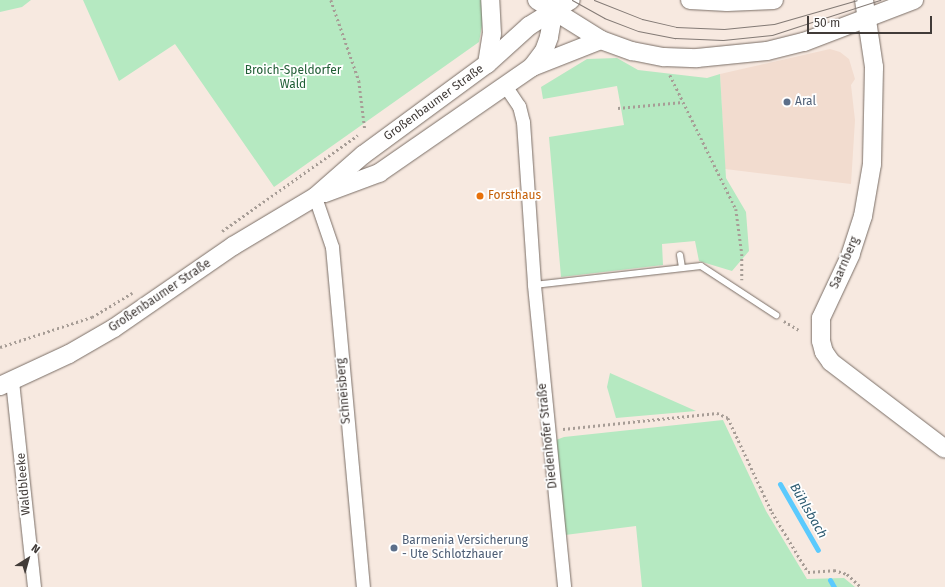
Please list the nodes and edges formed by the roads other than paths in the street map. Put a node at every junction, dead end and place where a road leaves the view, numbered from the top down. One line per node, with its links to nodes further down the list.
1 (490, 0): 10 (street)
2 (537, 0): 7 (street)
3 (571, 0): 7 (street, Großenbaumer Straße)
4 (690, 0): 5 (street)
5 (774, 0)
6 (914, 0): 8 (street)
7 (552, 4): 9 (street); 10 (street, Großenbaumer Straße); 11 (street, Großenbaumer Straße)
8 (865, 9): 9 (street); 19 (street, Saarnberg)
9 (601, 40): 11 (street, Großenbaumer Straße)
10 (487, 64): 13 (street, Großenbaumer Straße)
11 (532, 67): 12 (street, Großenbaumer Straße)
12 (506, 87): 13 (street, Großenbaumer Straße); 16 (street, Diedenhofer Straße)
13 (315, 197): 18 (street, Großenbaumer Straße); 21 (street, Schneisberg)
14 (680, 255): 15 (lane)
15 (682, 268): 16 (lane); 17 (lane)
16 (534, 285): 22 (street, Diedenhofer Straße)
17 (776, 315)
18 (6, 384): 20 (street, Waldbleeke)
19 (945, 449)
20 (34, 587)
21 (363, 587)
22 (564, 587)

